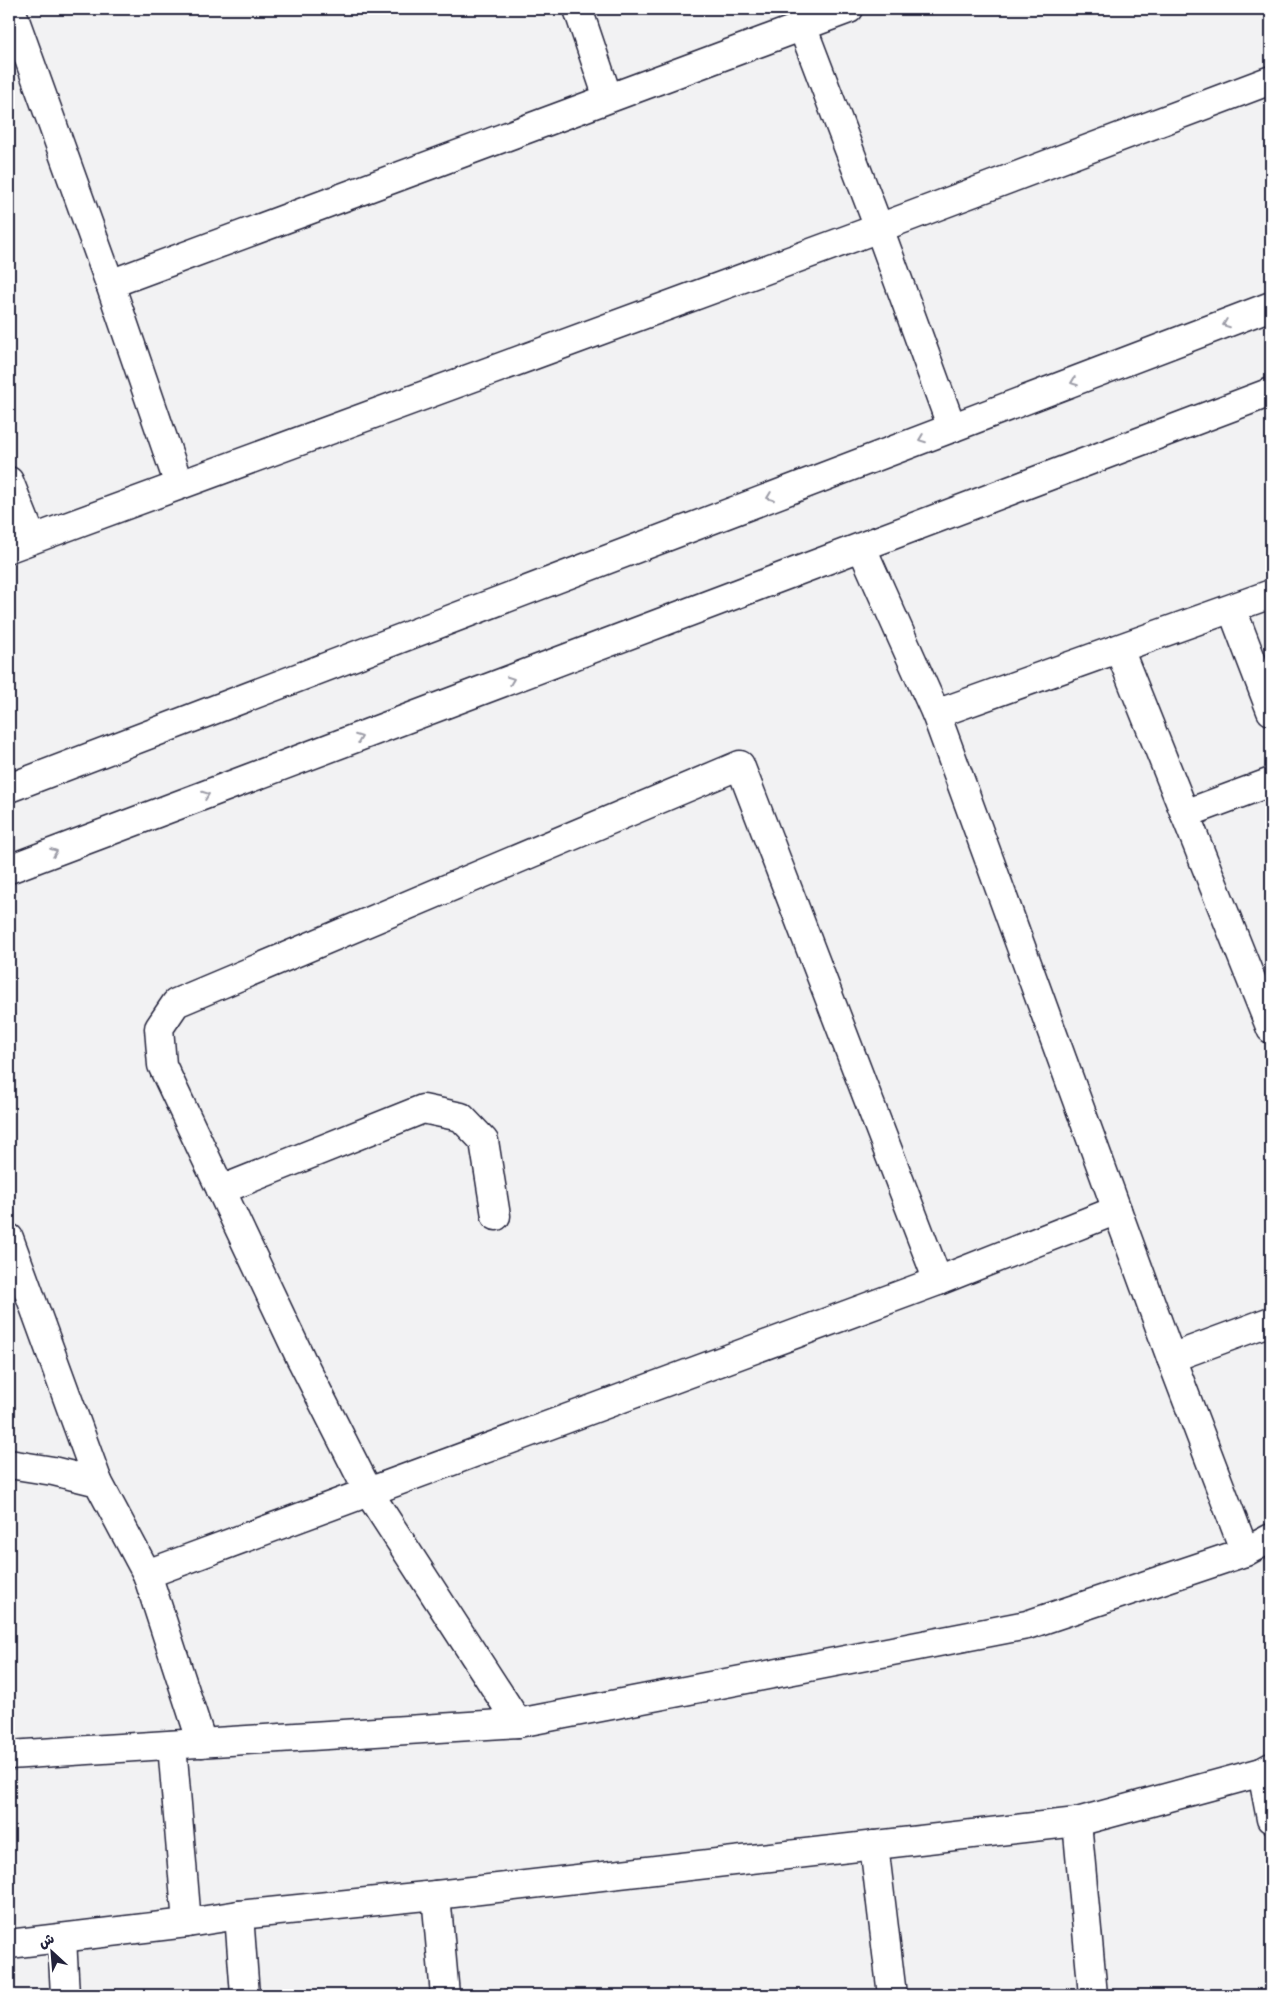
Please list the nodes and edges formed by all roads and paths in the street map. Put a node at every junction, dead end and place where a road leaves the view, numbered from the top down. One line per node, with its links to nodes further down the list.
1 (10, 9): 8 (street)
2 (578, 9): 6 (street)
3 (849, 9): 4 (street)
4 (802, 26): 6 (street); 7 (street)
5 (1271, 80): 7 (street)
6 (608, 98): 8 (street)
7 (879, 228): 11 (street); 13 (street)
8 (110, 284): 13 (street)
9 (1271, 306): 11 (street, one-way to 11)
10 (1271, 392): 15 (street)
11 (952, 428): 22 (street, one-way to 22)
12 (9, 480): 14 (street)
13 (179, 485): 14 (street)
14 (20, 543)
15 (862, 548): 20 (street); 24 (street, one-way to 15)
16 (1271, 594): 17 (street)
17 (1232, 609): 18 (street); 19 (street)
18 (1119, 649): 20 (street); 23 (street)
19 (1271, 711)
20 (936, 714): 27 (street)
21 (1271, 782): 23 (street)
22 (9, 788)
23 (1185, 814): 25 (street)
24 (9, 869)
25 (1271, 1029)
26 (221, 1190): 28 (street); 30 (street); 35 (street)
27 (1117, 1210): 30 (street); 32 (street)
28 (496, 1216)
29 (9, 1238): 34 (street)
30 (938, 1281): 35 (street)
31 (1271, 1321): 32 (street)
32 (1171, 1358): 37 (street)
33 (9, 1464): 34 (street)
34 (98, 1482): 38 (street)
35 (369, 1493): 38 (street); 39 (street)
36 (1271, 1538): 37 (street)
37 (1245, 1552): 39 (street)
38 (147, 1574): 40 (street)
39 (518, 1723): 40 (street)
40 (202, 1743): 41 (street)
41 (172, 1745): 42 (street); 49 (street)
42 (9, 1755)
43 (1266, 1770): 44 (street); 45 (street)
44 (1271, 1819)
45 (1077, 1822): 46 (street); 56 (street)
46 (874, 1845): 47 (street); 55 (street)
47 (436, 1895): 48 (street); 54 (street)
48 (239, 1915): 49 (street); 53 (street)
49 (187, 1923): 50 (street)
50 (62, 1938): 51 (street); 52 (street)
51 (9, 1944)
52 (65, 1995)
53 (245, 1995)
54 (445, 1995)
55 (892, 1995)
56 (1093, 1995)

